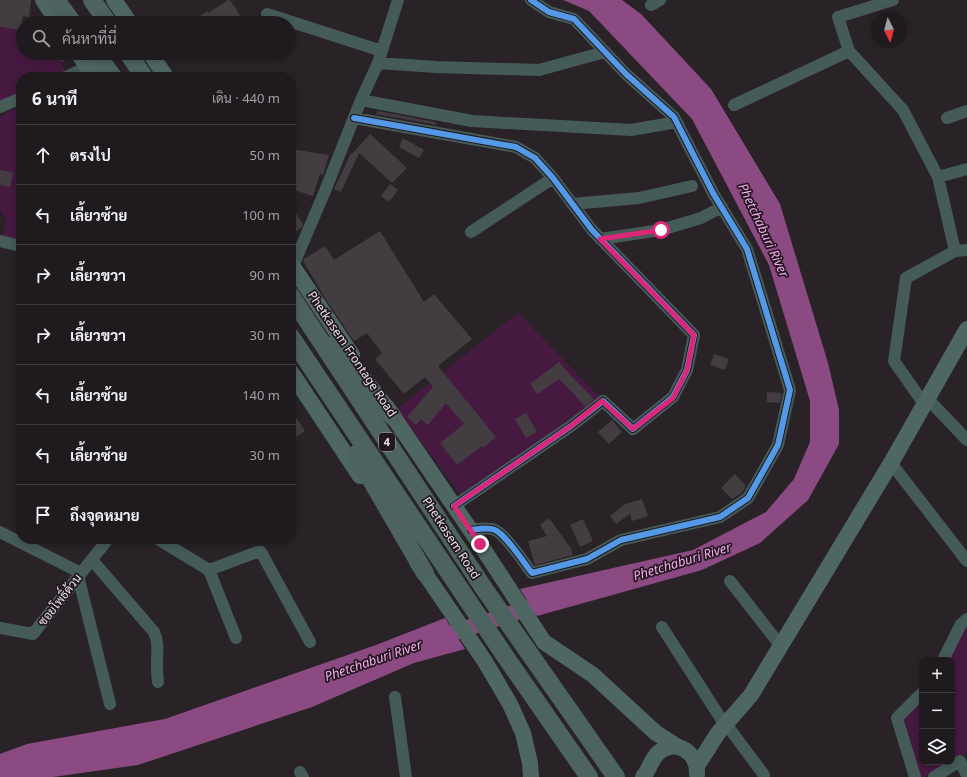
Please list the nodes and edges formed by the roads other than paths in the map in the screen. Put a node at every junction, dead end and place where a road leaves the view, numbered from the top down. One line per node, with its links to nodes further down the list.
1 (42, 0): 10 (main road)
2 (56, 0): 11 (highway)
3 (66, 0): 12 (highway)
4 (94, 0): 13 (highway)
5 (114, 0): 14 (main road)
6 (398, 0): 18 (street)
7 (531, 0): 19 (street)
8 (893, 0): 17 (street)
9 (267, 14): 15 (street)
10 (53, 16)
11 (68, 16)
12 (76, 16)
13 (103, 16)
14 (125, 16)
15 (273, 16)
16 (296, 23): 18 (street)
17 (849, 50): 32 (street); 39 (street)
18 (382, 51): 23 (street)
19 (605, 52): 23 (street); 37 (street)
20 (106, 60): 27 (highway)
21 (133, 60): 28 (highway)
22 (155, 60): 29 (main road)
23 (378, 63): 31 (street)
24 (92, 66): 25 (street); 26 (highway)
25 (78, 72)
26 (103, 72)
27 (114, 72)
28 (141, 72)
29 (163, 72)
30 (16, 100): 33 (street)
31 (361, 100): 35 (street); 37 (street)
32 (734, 105)
33 (0, 107)
34 (967, 111): 36 (street)
35 (354, 118): 40 (street); 49 (street)
36 (948, 118)
37 (677, 122): 43 (street)
38 (967, 169): 39 (street)
39 (938, 177): 48 (street)
40 (553, 178): 42 (street); 44 (street)
41 (692, 186): 42 (street)
42 (572, 204): 45 (street)
43 (722, 207): 45 (street); 62 (street)
44 (470, 232)
45 (600, 239): 61 (street)
46 (0, 241): 47 (street)
47 (16, 245)
48 (961, 251): 57 (street)
49 (296, 256)
50 (296, 271): 58 (main road, Phetkasem Frontage Road / 4)
51 (296, 295): 58 (highway)
52 (296, 304): 93 (highway, Phetkasem Road / 4)
53 (967, 329): 57 (main road)
54 (296, 344): 89 (highway, Phetkasem Road / 4)
55 (296, 349): 71 (highway)
56 (296, 380): 71 (main road)
57 (925, 401): 59 (street); 60 (main road)
58 (393, 417): 61 (main road, Phetkasem Frontage Road / 4)
59 (967, 440)
60 (891, 463): 69 (street); 79 (main road)
61 (454, 506): 62 (main road, Phetkasem Frontage Road / 4)
62 (471, 530): 86 (main road, Phetkasem Frontage Road / 4)
63 (0, 532): 64 (street)
64 (16, 541)
65 (22, 544): 72 (street)
66 (104, 544): 68 (street, ซอยโพธิ์ด้วน)
67 (166, 544): 70 (street)
68 (92, 560): 72 (street, ซอยโพธิ์ด้วน); 81 (street)
69 (967, 561)
70 (209, 570): 77 (street); 78 (street)
71 (425, 573): 92 (main road)
72 (80, 575): 76 (street, ซอยโพธิ์ด้วน); 84 (street)
73 (730, 581): 79 (street)
74 (967, 619): 80 (street)
75 (662, 627): 85 (street)
76 (0, 628)
77 (236, 638)
78 (310, 642)
79 (780, 645): 85 (main road)
80 (944, 657)
81 (158, 682)
82 (919, 696): 95 (street)
83 (395, 697): 91 (street)
84 (110, 704)
85 (723, 727): 86 (main road); 87 (main road); 90 (street)
86 (681, 748): 87 (main road, Phetkasem Frontage Road); 94 (main road)
87 (697, 771)
88 (967, 774): 96 (street)
89 (587, 775)
90 (764, 775)
91 (406, 777)
92 (531, 777)
93 (616, 777)
94 (642, 777)
95 (915, 777)
96 (934, 777)

